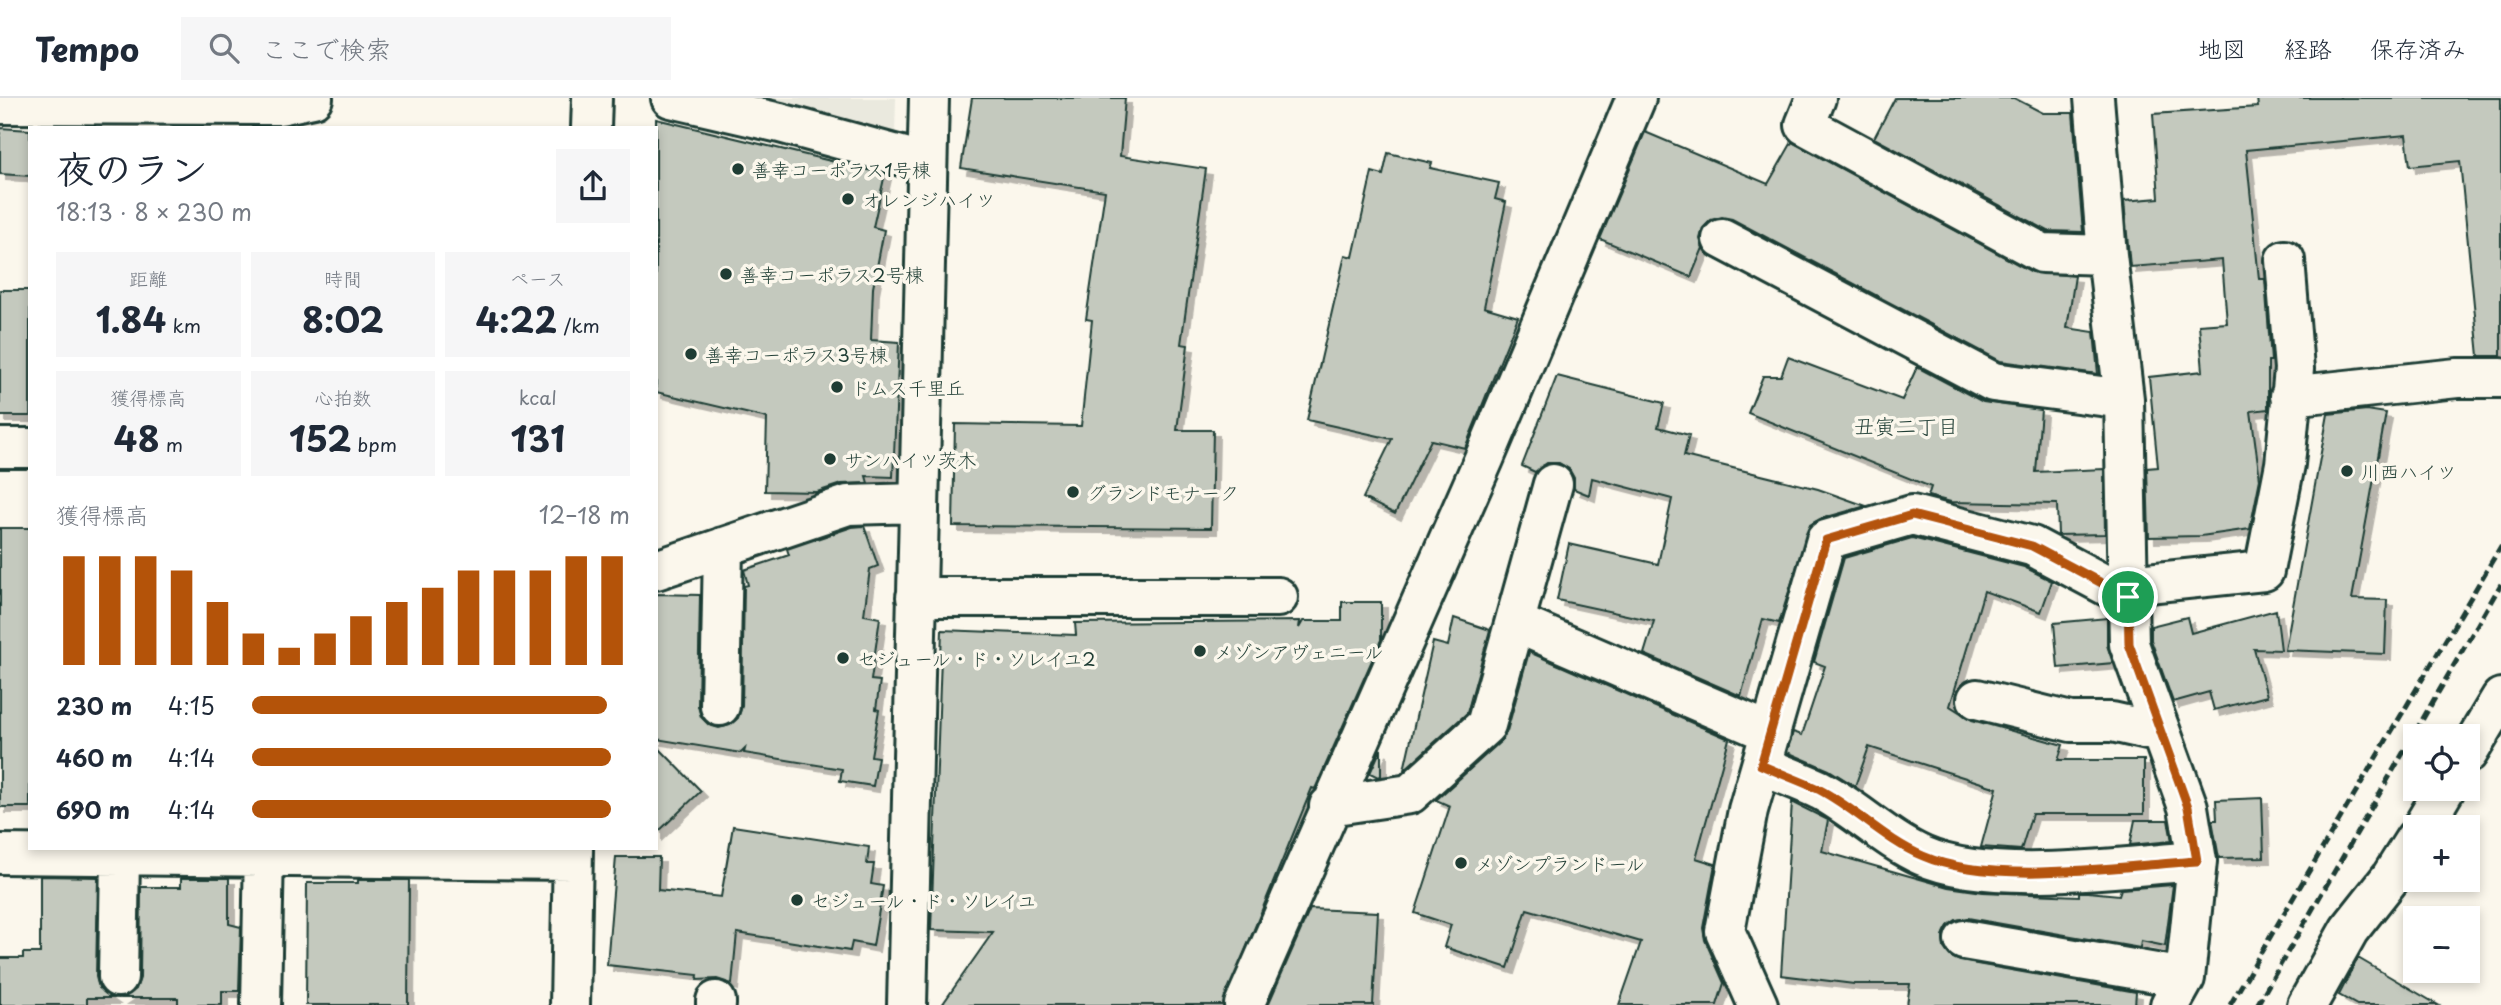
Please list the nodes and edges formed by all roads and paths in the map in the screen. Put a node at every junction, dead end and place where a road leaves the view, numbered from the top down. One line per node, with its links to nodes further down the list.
1 (592, 98): 9 (street)
2 (671, 98): 10 (street)
3 (929, 98): 10 (street)
4 (1636, 98): 33 (street)
5 (1816, 98): 12 (street)
6 (2094, 98): 12 (street)
7 (0, 104): 8 (street)
8 (291, 110)
9 (591, 126)
10 (927, 163): 20 (street)
11 (1723, 239): 16 (street)
12 (2107, 255): 16 (street)
13 (2285, 260): 15 (street)
14 (2501, 378): 15 (street)
15 (2290, 396): 23 (street)
16 (2124, 399): 23 (street)
17 (0, 448): 18 (street)
18 (28, 448)
19 (1553, 484): 26 (street)
20 (918, 503): 21 (street); 24 (street)
21 (723, 547): 22 (street); 29 (street)
22 (658, 569)
23 (2128, 591): 30 (street); 32 (street)
24 (916, 597): 25 (street); 45 (street)
25 (1278, 597)
26 (1516, 623): 32 (street); 33 (street)
27 (2501, 698): 31 (street)
28 (1977, 699): 30 (street)
29 (720, 706)
30 (2161, 733): 39 (street)
31 (2480, 733)
32 (1766, 749): 39 (street); 47 (street)
33 (1329, 806): 46 (street)
34 (264, 853): 36 (street); 37 (street); 43 (street)
35 (0, 854): 37 (street)
36 (573, 854): 44 (street)
37 (120, 856): 41 (street)
38 (2403, 858): 48 (street)
39 (2197, 861): 42 (street)
40 (1964, 940): 42 (street)
41 (118, 977)
42 (2178, 992)
43 (261, 1005)
44 (570, 1005)
45 (907, 1005)
46 (1244, 1005)
47 (1758, 1005)
48 (2307, 1005)

